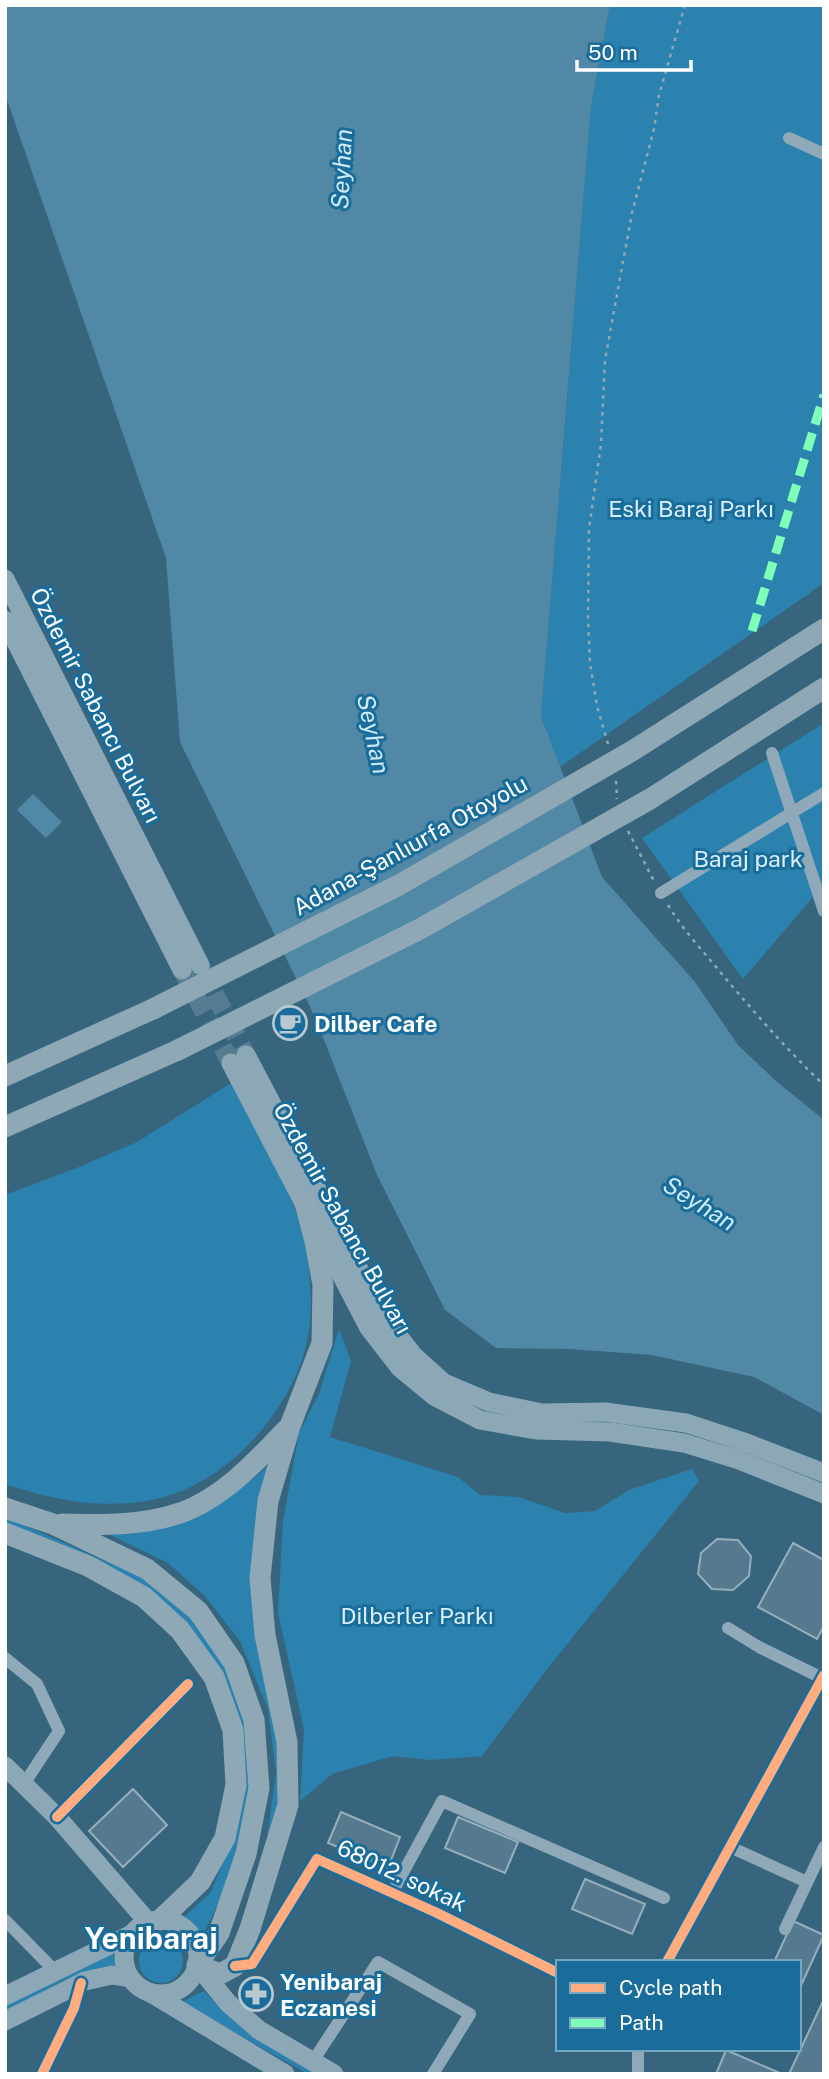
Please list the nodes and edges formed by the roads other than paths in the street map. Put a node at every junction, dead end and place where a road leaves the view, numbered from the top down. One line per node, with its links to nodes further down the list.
1 (789, 138): 2 (street)
2 (824, 154)
3 (5, 579): 4 (main road, Özdemir Sabancı Bulvarı)
4 (5, 620)
5 (824, 629): 12 (highway, Adana-Şanlıurfa Otoyolu, bridge)
6 (824, 688): 13 (highway, bridge)
7 (772, 752): 9 (street)
8 (824, 793): 9 (street)
9 (791, 813): 10 (street); 11 (street)
10 (661, 893)
11 (824, 911)
12 (5, 1075)
13 (88, 1090): 14 (highway); 15 (highway)
14 (5, 1127)
15 (5, 1137)
16 (304, 1203): 17 (highway); 18 (main road, Özdemir Sabancı Bulvarı); 19 (main road, Özdemir Sabancı Bulvarı)
17 (289, 1426): 21 (highway); 41 (highway)
18 (824, 1473)
19 (824, 1493)
20 (5, 1507): 21 (highway)
21 (53, 1524): 40 (highway)
22 (5, 1533): 36 (highway)
23 (728, 1628): 25 (street)
24 (5, 1658): 28 (street)
25 (823, 1676): 30 (street)
26 (188, 1684): 29 (street)
27 (5, 1766): 28 (main road)
28 (24, 1784): 29 (main road)
29 (57, 1817): 36 (main road)
30 (730, 1847): 32 (street); 39 (street)
31 (824, 1847): 32 (street)
32 (807, 1882): 37 (street)
33 (392, 1893): 34 (street); 41 (street, 68012. sokak); 43 (street, 68012. sokak)
34 (664, 1898)
35 (5, 1920): 42 (street)
36 (154, 1921): 38 (main road); 40 (main road)
37 (785, 1929)
38 (132, 1934): 42 (main road); 44 (main road)
39 (668, 1960)
40 (197, 1965): 41 (highway); 46 (main road); 50 (main road)
41 (235, 1966)
42 (55, 1971): 47 (main road)
43 (556, 1972)
44 (130, 1978): 45 (main road); 46 (main road)
45 (81, 1983): 48 (main road); 51 (street)
46 (147, 1991): 52 (main road)
47 (5, 1996)
48 (5, 2021)
49 (638, 2051): 55 (street)
50 (313, 2061): 53 (main road); 54 (street)
51 (42, 2074)
52 (285, 2074)
53 (334, 2074)
54 (433, 2074)
55 (638, 2074)

